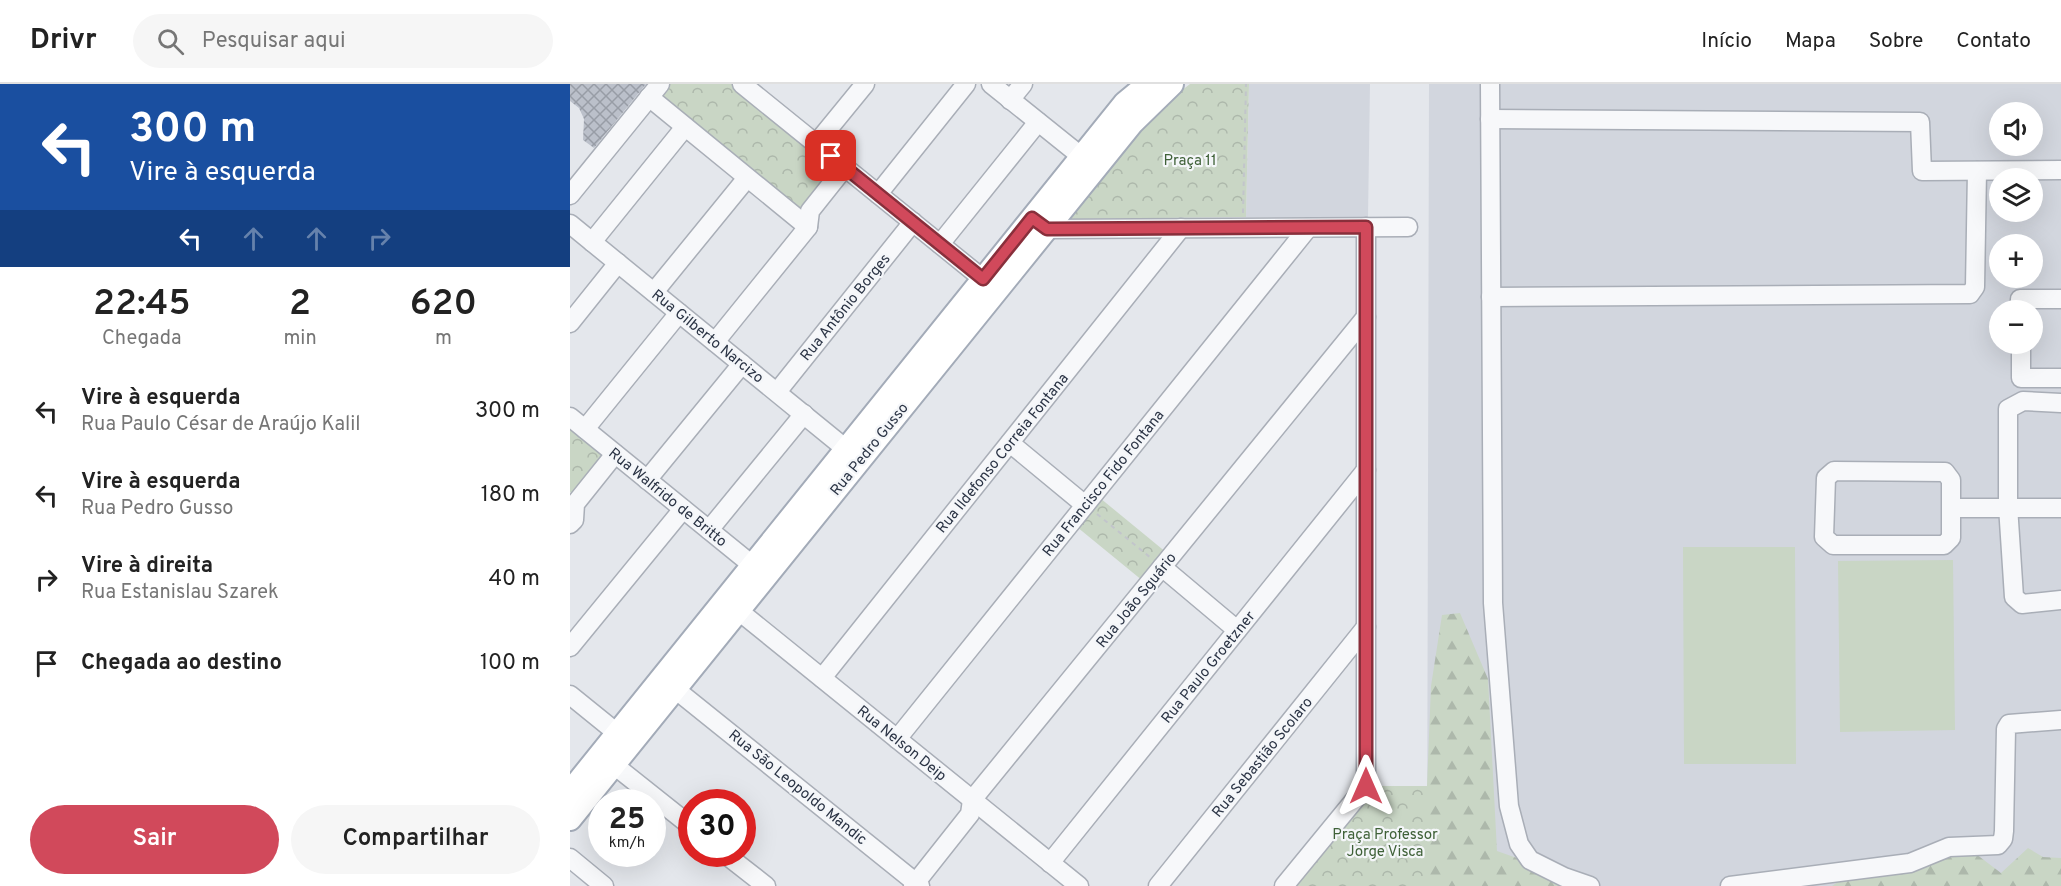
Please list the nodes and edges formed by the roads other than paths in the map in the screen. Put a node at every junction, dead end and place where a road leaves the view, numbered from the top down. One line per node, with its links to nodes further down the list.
1 (865, 84): 16 (street)
2 (966, 84): 22 (street)
3 (991, 84): 11 (street)
4 (1023, 84): 11 (street)
5 (1140, 84): 12 (street)
6 (1148, 84): 12 (main road, Rua Pedro Gusso)
7 (1172, 84): 17 (main road, Rua Pedro Gusso)
8 (1490, 84): 13 (street)
9 (754, 87): 16 (street)
10 (654, 91): 15 (street); 23 (street)
11 (1010, 100): 14 (street)
12 (1125, 103): 17 (main road, Rua Pedro Gusso)
13 (1490, 119): 20 (street); 37 (street)
14 (1038, 122): 17 (street); 33 (street)
15 (685, 127): 21 (street); 32 (street)
16 (816, 144): 18 (street)
17 (1088, 163): 26 (main road, Rua Pedro Gusso)
18 (845, 167): 22 (street); 27 (street)
19 (2061, 170): 20 (street)
20 (1977, 171): 37 (street)
21 (747, 177): 27 (street); 36 (street)
22 (878, 194): 24 (street)
23 (570, 195)
24 (913, 222): 33 (street); 47 (street, Rua Antônio Borges)
25 (570, 224): 32 (street, Rua Gilberto Narcizo)
26 (1039, 224): 30 (street); 35 (main road, Rua Pedro Gusso); 66 (main road, Rua Pedro Gusso)
27 (808, 227): 43 (street)
28 (1366, 227): 29 (street); 31 (street); 41 (street)
29 (1408, 227)
30 (1181, 228): 31 (street); 52 (street, Rua Ildefonso Correia Fontana)
31 (1308, 228): 58 (street, Rua Francisco Fido Fontana)
32 (592, 242): 34 (street, Rua Gilberto Narcizo)
33 (940, 244): 35 (street)
34 (618, 263): 36 (street, Rua Gilberto Narcizo); 42 (street)
35 (983, 279): 53 (main road, Rua Pedro Gusso)
36 (654, 292): 40 (street, Rua Gilberto Narcizo)
37 (1491, 297): 92 (street)
38 (2061, 299): 39 (street)
39 (2020, 300)
40 (679, 313): 43 (street, Rua Gilberto Narcizo); 51 (street)
41 (1366, 316): 55 (street); 65 (street, Rua João Sguário)
42 (570, 323)
43 (715, 342): 45 (street, Rua Gilberto Narcizo)
44 (2021, 354): 46 (street)
45 (742, 364): 47 (street, Rua Gilberto Narcizo); 56 (street)
46 (2061, 378)
47 (777, 392): 49 (street, Rua Gilberto Narcizo)
48 (2061, 403): 59 (street)
49 (804, 414): 53 (street, Rua Gilberto Narcizo); 64 (street)
50 (570, 417): 51 (street, Rua Walfrido de Britto)
51 (585, 429): 54 (street, Rua Walfrido de Britto)
52 (1010, 443): 58 (street); 72 (street, Rua Ildefonso Correia Fontana)
53 (846, 449): 66 (main road, Rua Pedro Gusso)
54 (615, 454): 56 (street, Rua Walfrido de Britto); 57 (street)
55 (1366, 470): 69 (street); 70 (street, Rua Paulo Groetzner)
56 (647, 480): 62 (street, Rua Walfrido de Britto)
57 (572, 502): 63 (street)
58 (1086, 505): 77 (street, Rua Francisco Fido Fontana)
59 (2008, 506): 60 (street); 61 (street); 67 (street)
60 (1953, 508): 60 (street)
61 (2061, 508)
62 (683, 509): 64 (street, Rua Walfrido de Britto); 71 (street)
63 (570, 524)
64 (709, 530): 66 (street, Rua Walfrido de Britto)
65 (1162, 567): 70 (street); 80 (street, Rua João Sguário)
66 (759, 571): 68 (main road, Rua Pedro Gusso)
67 (2061, 600)
68 (732, 605): 72 (street, Rua Nelson Deip); 73 (main road, Rua Pedro Gusso); 76 (main road, Rua Pedro Gusso)
69 (1366, 627): 90 (street, Rua Sebastião Scolaro); 91 (street)
70 (1238, 630): 84 (street, Rua Paulo Groetzner)
71 (570, 647)
72 (822, 678): 77 (street, Rua Nelson Deip)
73 (675, 689): 78 (main road, Rua Pedro Gusso); 86 (street, Rua São Leopoldo Mandic)
74 (571, 697): 76 (street)
75 (2061, 720): 93 (street)
76 (617, 733): 79 (main road, Rua Pedro Gusso)
77 (897, 739): 80 (street, Rua Nelson Deip)
78 (614, 765): 81 (street); 82 (main road, Rua Pedro Gusso)
79 (570, 792)
80 (972, 800): 84 (street, Rua Nelson Deip); 86 (street, Rua João Sguário)
81 (678, 816)
82 (570, 819)
83 (570, 858): 87 (street)
84 (1050, 863): 89 (street, Rua Nelson Deip)
85 (742, 867): 88 (street)
86 (916, 885)
87 (604, 886)
88 (766, 886)
89 (1079, 886)
90 (1158, 886)
91 (1284, 886)
92 (1590, 886)
93 (1730, 886)

